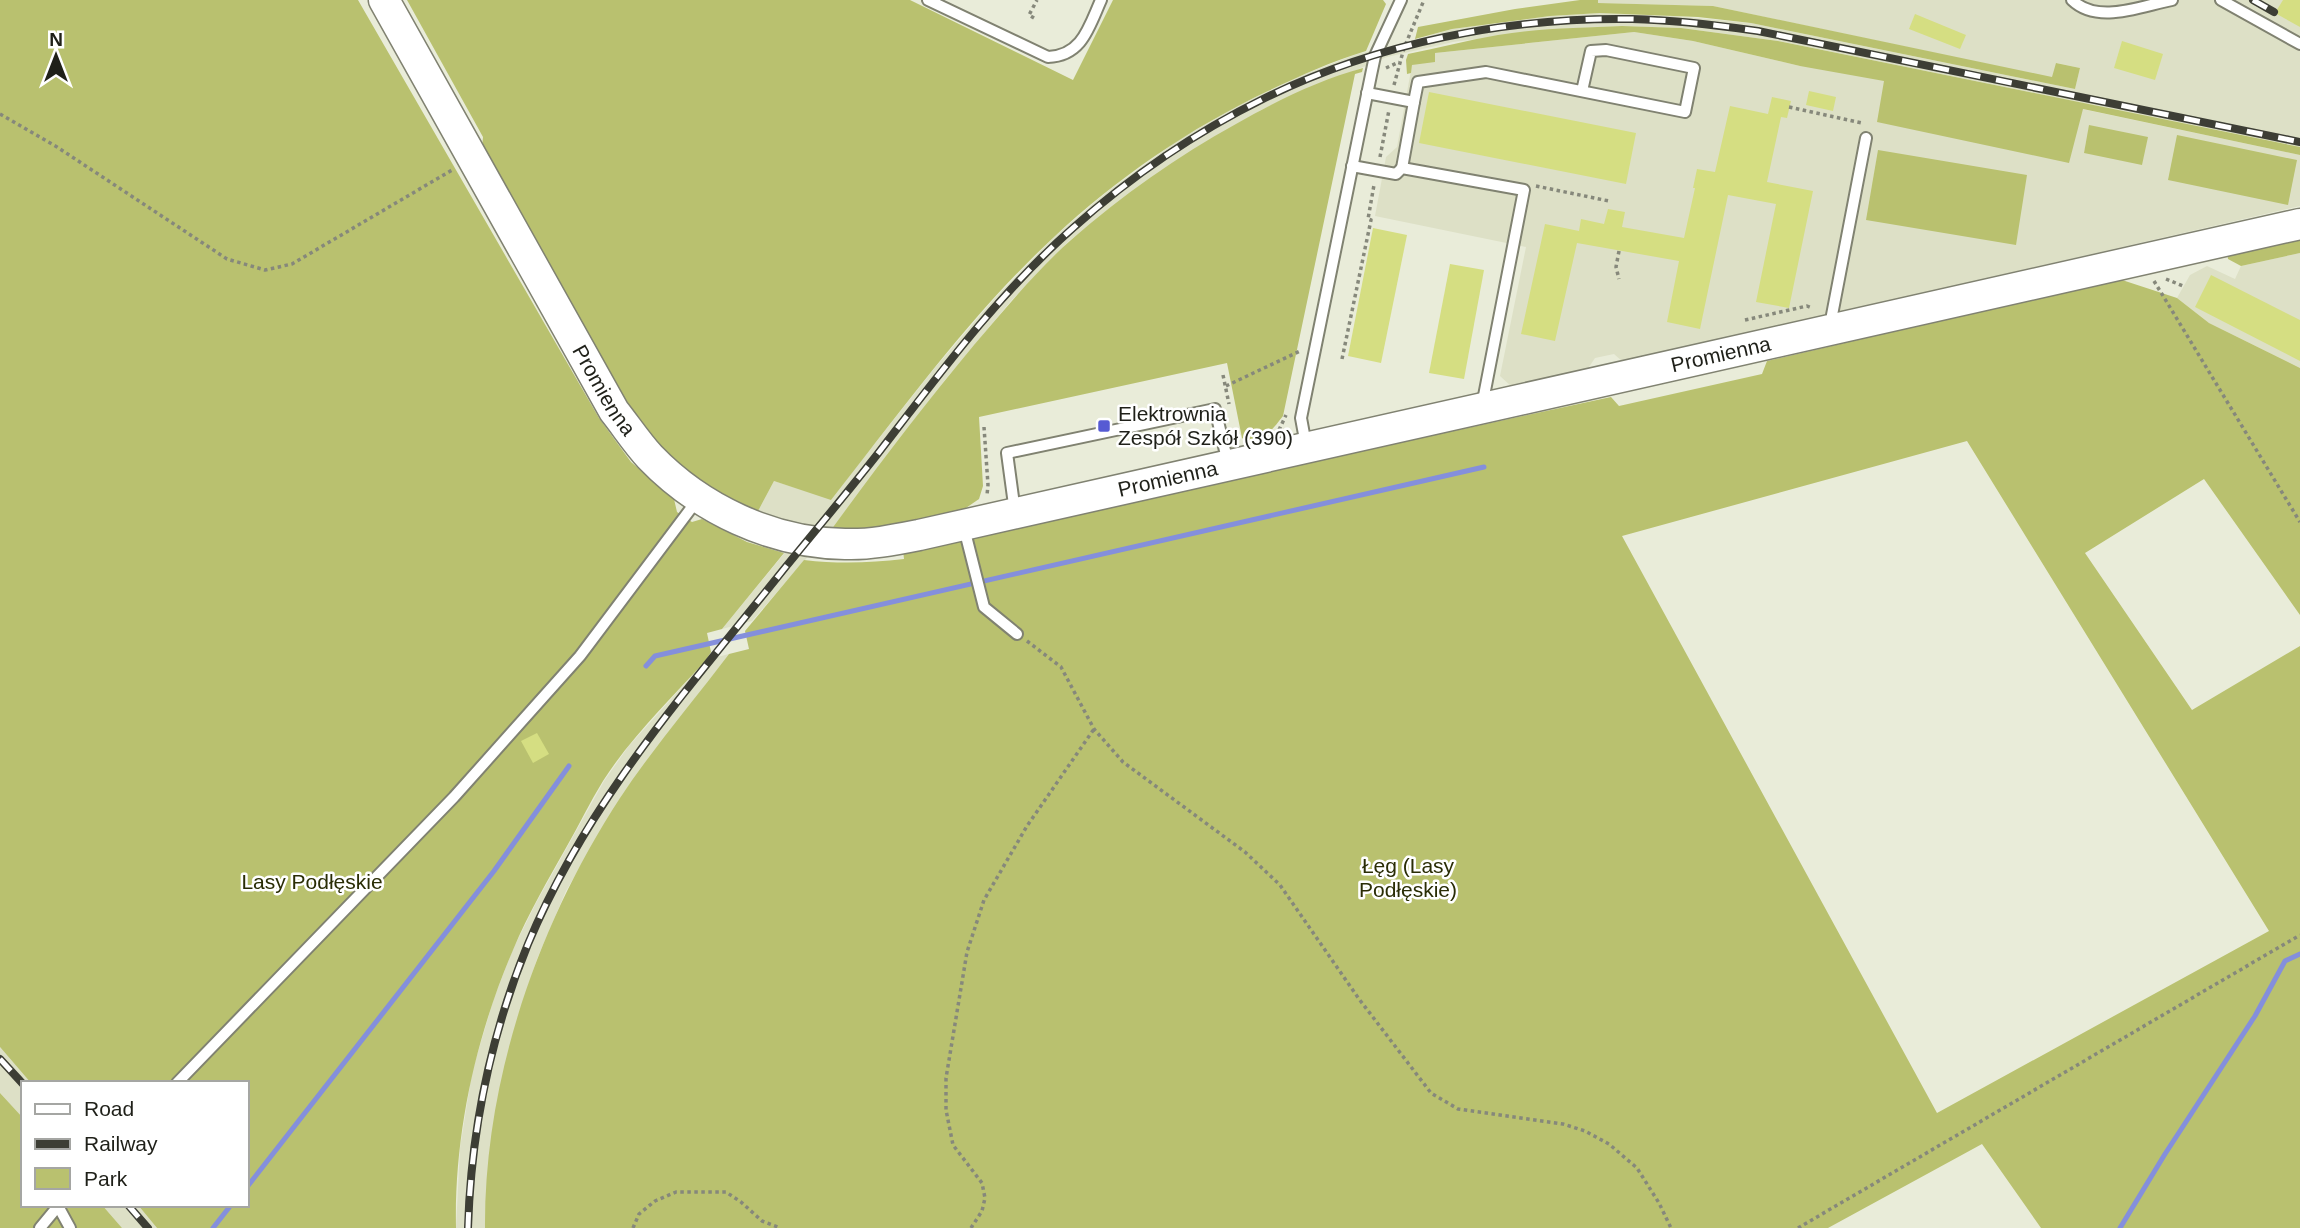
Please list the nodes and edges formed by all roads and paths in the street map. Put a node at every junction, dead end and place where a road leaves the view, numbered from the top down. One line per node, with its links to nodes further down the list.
1 (384, 0): 18 (street, Promienna)
2 (928, 0): 3 (lane)
3 (1101, 0)
4 (1401, 0): 12 (lane)
5 (2072, 0): 6 (lane)
6 (2172, 0)
7 (2221, 0): 10 (lane)
8 (1038, 2): 9 (path)
9 (1034, 18)
10 (2300, 44)
11 (1582, 91): 11 (lane); 13 (lane)
12 (1367, 93): 13 (lane); 19 (lane)
13 (1414, 102): 20 (lane)
14 (1789, 107): 16 (path)
15 (0, 114): 18 (path)
16 (1864, 124)
17 (1866, 138): 27 (lane)
18 (472, 158): 38 (street, Promienna)
19 (1352, 166): 20 (lane); 36 (lane)
20 (1402, 168): 21 (lane)
21 (1524, 190): 22 (path); 32 (lane)
22 (1609, 201)
23 (2300, 224): 27 (street, Promienna)
24 (1619, 251): 26 (path)
25 (2148, 272): 41 (path)
26 (1619, 279)
27 (1834, 329): 32 (street, Promienna)
28 (1297, 364): 30 (path)
29 (1223, 375): 30 (path)
30 (1226, 386): 33 (path)
31 (1289, 403): 35 (path)
32 (1482, 409): 36 (street, Promienna)
33 (1231, 410)
34 (984, 427): 39 (path)
35 (1274, 436)
36 (1307, 448): 37 (street, Promienna)
37 (1228, 466): 40 (street, Promienna); 40 (lane)
38 (699, 497): 42 (street, Promienna); 46 (lane)
39 (986, 498)
40 (1016, 513): 42 (street, Promienna)
41 (2300, 522)
42 (963, 526): 43 (lane)
43 (1017, 634): 44 (path)
44 (1094, 729): 53 (path); 54 (path)
45 (2300, 935): 55 (path)
46 (179, 1081)
47 (56, 1207): 49 (lane)
48 (59, 1207): 50 (lane)
49 (40, 1228)
50 (70, 1228)
51 (633, 1228): 52 (path)
52 (780, 1228)
53 (971, 1228)
54 (1671, 1228)
55 (1798, 1228)

